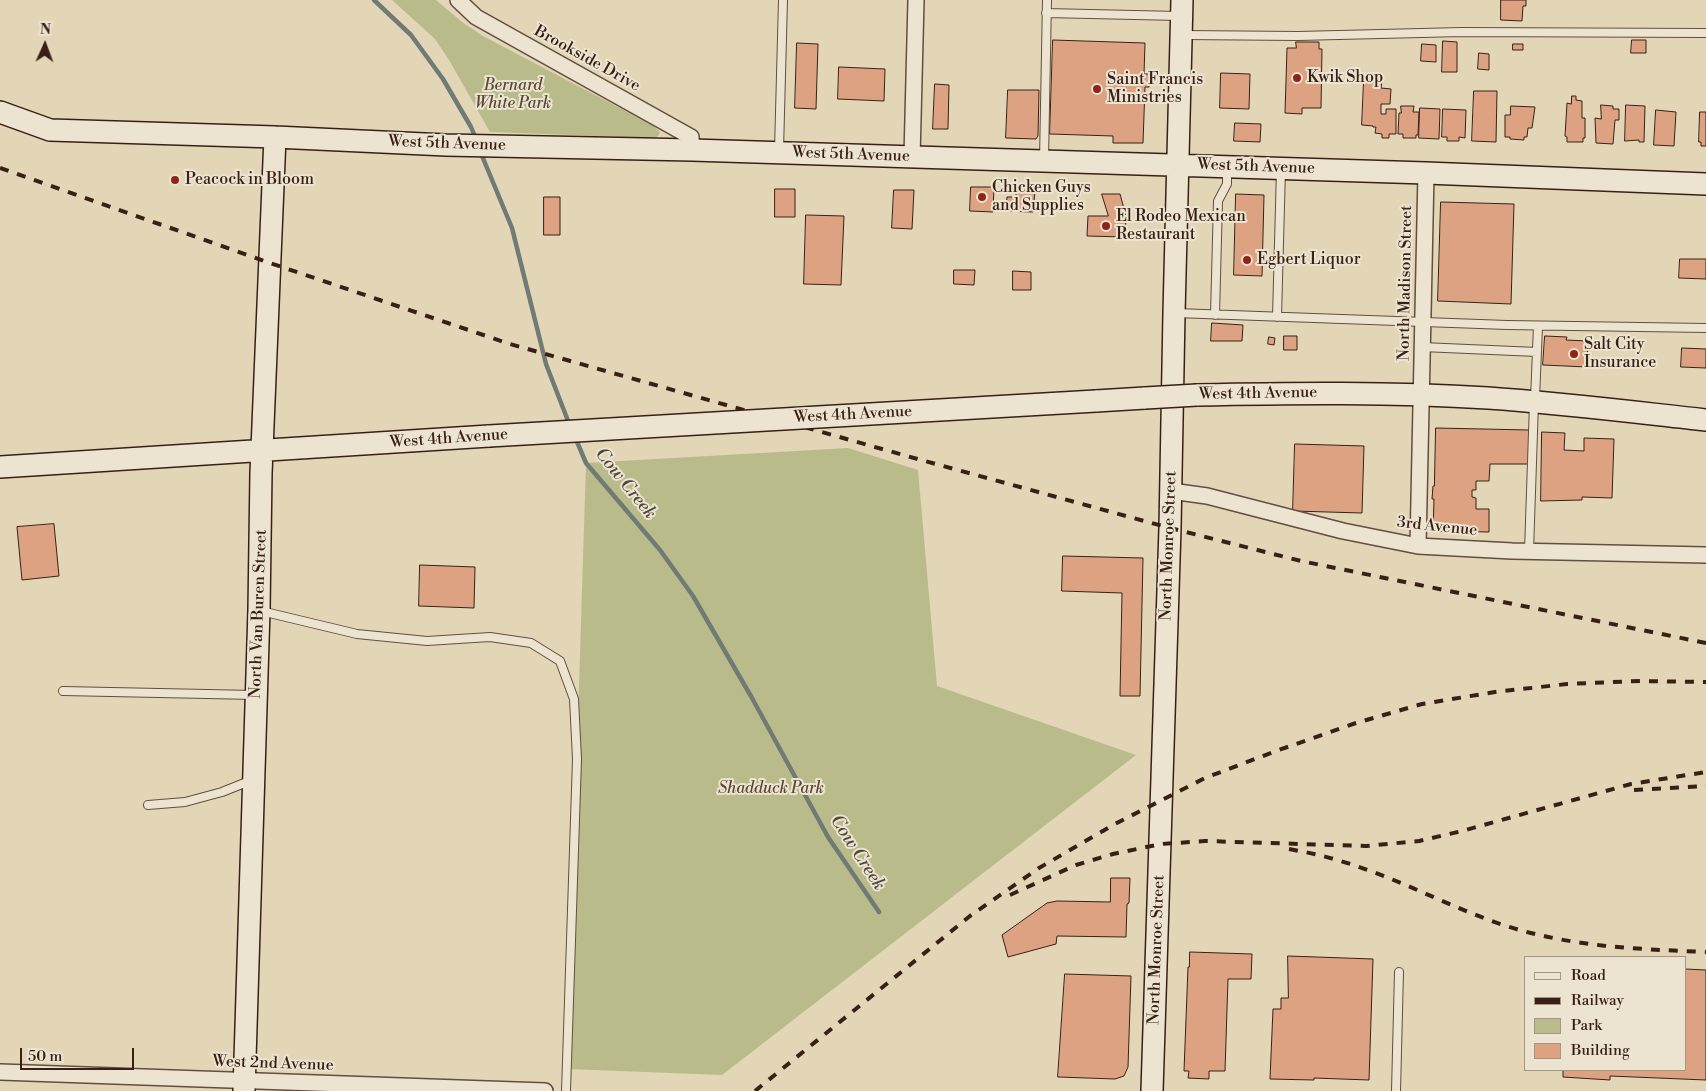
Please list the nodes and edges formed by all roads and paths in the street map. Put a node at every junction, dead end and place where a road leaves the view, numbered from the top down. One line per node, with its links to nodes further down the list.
1 (458, 0): 10 (street, Brookside Drive)
2 (783, 0): 11 (lane)
3 (916, 0): 12 (street)
4 (1047, 0): 5 (lane)
5 (1046, 12): 6 (lane); 13 (lane)
6 (1181, 17): 7 (lane); 14 (street, North Monroe Street)
7 (1706, 33)
8 (0, 112): 9 (street, West 5th Avenue)
9 (275, 137): 10 (street, West 5th Avenue); 30 (street, North Van Buren Street)
10 (692, 150): 11 (street, West 5th Avenue)
11 (778, 153): 12 (street, West 5th Avenue)
12 (912, 157): 13 (street, West 5th Avenue)
13 (1044, 161): 14 (street, West 5th Avenue)
14 (1178, 165): 15 (street, West 5th Avenue); 19 (street, North Monroe Street)
15 (1228, 166): 16 (street, West 5th Avenue); 20 (lane)
16 (1281, 168): 17 (street, West 5th Avenue); 21 (lane)
17 (1426, 173): 18 (street, West 5th Avenue); 22 (street, North Madison Street)
18 (1706, 184)
19 (1174, 313): 20 (lane); 32 (street, North Monroe Street)
20 (1215, 315): 21 (lane)
21 (1277, 317): 22 (lane)
22 (1423, 322): 23 (lane); 25 (street, North Madison Street)
23 (1538, 326): 24 (lane); 26 (lane)
24 (1706, 328)
25 (1422, 347): 26 (lane); 27 (street, North Madison Street)
26 (1537, 352): 28 (lane)
27 (1421, 395): 28 (street, West 4th Avenue); 30 (street, West 4th Avenue, bridge); 33 (street, North Madison Street)
28 (1535, 401): 29 (street, West 4th Avenue); 34 (lane)
29 (1706, 420)
30 (262, 451): 31 (street, West 4th Avenue); 36 (street, North Van Buren Street)
31 (0, 467)
32 (1171, 491): 33 (street, 3rd Avenue); 46 (street, North Monroe Street)
33 (1418, 546): 34 (street, 3rd Avenue)
34 (1529, 551): 35 (street, 3rd Avenue)
35 (1706, 555)
36 (259, 610): 38 (street, North Van Buren Street); 45 (lane)
37 (62, 691): 38 (lane)
38 (257, 695): 39 (street, North Van Buren Street)
39 (254, 780): 40 (lane); 43 (street, North Van Buren Street)
40 (148, 805)
41 (1399, 972): 47 (lane)
42 (0, 1072): 43 (street, West 2nd Avenue)
43 (244, 1086): 44 (street, West 2nd Avenue)
44 (545, 1091)
45 (566, 1091)
46 (1152, 1091)
47 (1396, 1091)

